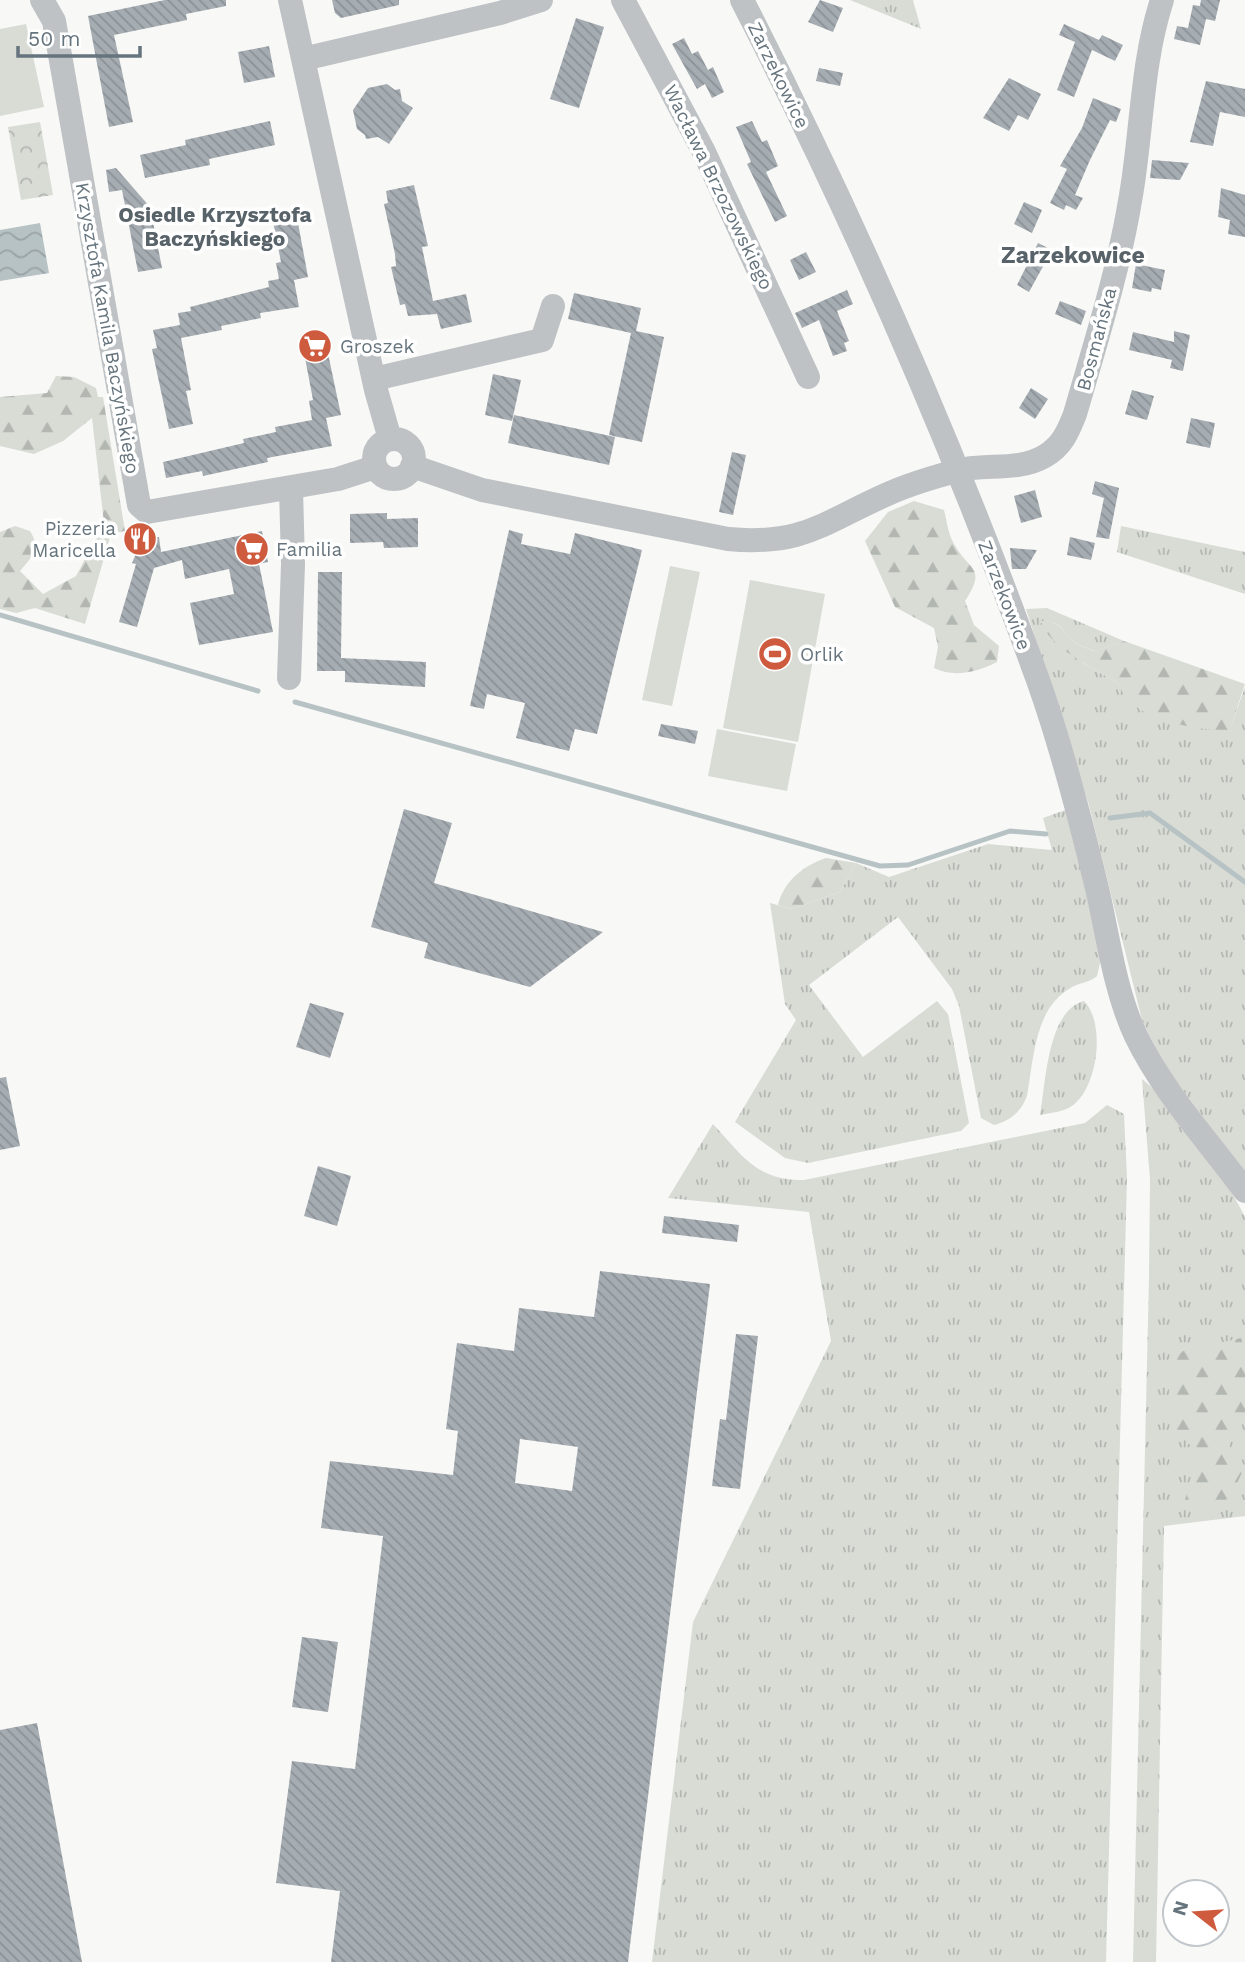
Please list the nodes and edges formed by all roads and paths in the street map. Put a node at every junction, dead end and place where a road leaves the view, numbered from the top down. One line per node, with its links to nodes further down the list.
1 (42, 0): 15 (street, Krzysztofa Kamila Baczyńskiego)
2 (290, 0): 7 (street)
3 (541, 0): 7 (street)
4 (623, 0): 9 (street, Wacława Brzozowskiego)
5 (742, 0): 14 (street, Zarzekowice)
6 (1162, 0): 14 (street, Bosmańska)
7 (303, 58): 10 (street)
8 (553, 306): 10 (street)
9 (808, 377)
10 (373, 379): 11 (street)
11 (390, 439): 12 (street); 13 (street)
12 (412, 466): 13 (street); 14 (street)
13 (375, 467): 15 (street, Krzysztofa Kamila Baczyńskiego)
14 (958, 470): 17 (street, Zarzekowice)
15 (291, 488): 16 (street)
16 (289, 678)
17 (1245, 1191)

